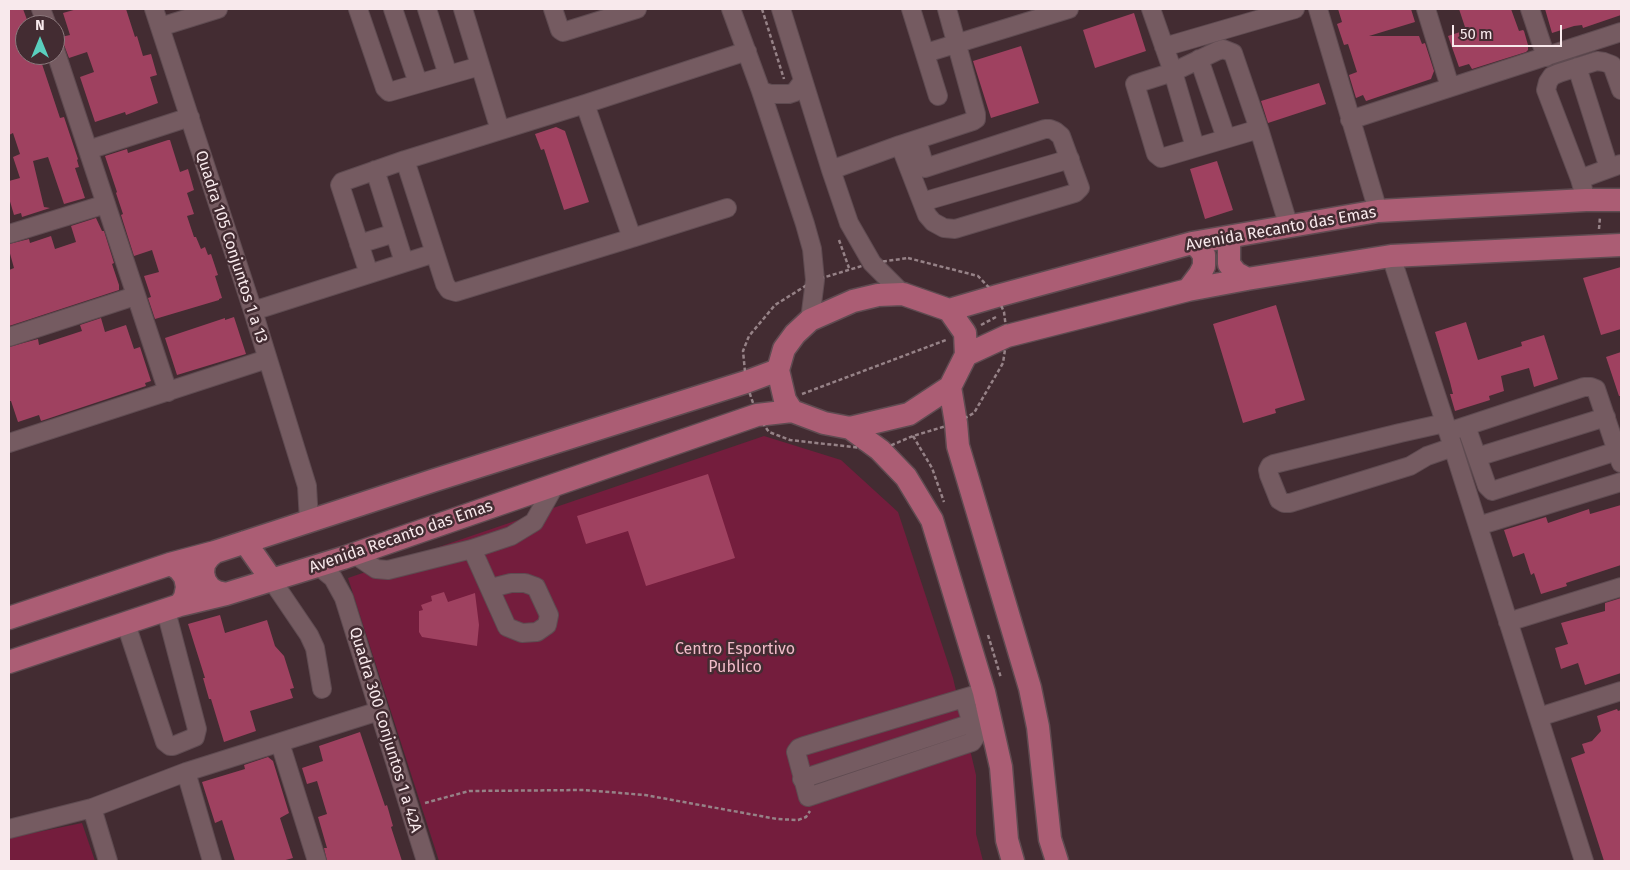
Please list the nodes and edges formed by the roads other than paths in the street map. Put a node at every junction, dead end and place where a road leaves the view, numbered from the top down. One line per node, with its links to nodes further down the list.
1 (154, 9): 20 (street, Quadra 105 Conjuntos 1 a 13)
2 (218, 9): 20 (street)
3 (358, 9): 34 (street)
4 (393, 9): 34 (street)
5 (427, 9): 32 (street)
6 (463, 9): 29 (street)
7 (553, 9): 8 (street)
8 (637, 9)
9 (731, 9): 24 (street)
10 (911, 9): 25 (street)
11 (947, 9): 22 (street)
12 (1069, 9): 22 (street)
13 (1151, 9): 23 (street)
14 (1318, 9): 41 (street)
15 (1426, 9): 35 (street)
16 (1530, 9): 26 (street)
17 (786, 10): 33 (street)
18 (1288, 10): 19 (street)
19 (1247, 15): 23 (street)
20 (160, 27): 40 (street, Quadra 105 Conjuntos 1 a 13)
21 (1621, 32): 26 (street)
22 (957, 44): 25 (street); 45 (street)
23 (1164, 47): 31 (street)
24 (746, 51): 37 (street); 39 (street)
25 (926, 53): 38 (street)
26 (1546, 57): 35 (street)
27 (1199, 59): 31 (street); 42 (street); 44 (street)
28 (60, 65): 48 (street)
29 (480, 66): 32 (street); 43 (street)
30 (1577, 68): 36 (street); 51 (street); 55 (street)
31 (1173, 72): 47 (street); 47 (street)
32 (448, 75): 34 (street)
33 (803, 81): 37 (street); 53 (street)
34 (418, 83)
35 (1450, 87): 41 (street)
36 (1621, 90)
37 (761, 91): 79 (street)
38 (938, 96)
39 (584, 104): 43 (street); 65 (street)
40 (190, 117): 48 (street); 77 (street, Quadra 105 Conjuntos 1 a 13)
41 (1350, 120): 60 (street)
42 (1259, 129): 44 (street); 61 (street)
43 (500, 130): 50 (street)
44 (1226, 138): 47 (street)
45 (917, 140): 46 (street); 54 (street)
46 (900, 145): 53 (street); 54 (street)
47 (1196, 147)
48 (88, 150): 58 (street)
49 (1070, 159): 54 (street); 57 (street); 57 (street)
50 (405, 160): 52 (street); 69 (street)
51 (1615, 166): 55 (street)
52 (375, 170): 63 (street); 67 (street)
53 (831, 170): 75 (street)
54 (918, 170): 57 (street)
55 (1583, 189): 56 (main road, Avenida Recanto das Emas); 60 (main road, Avenida Recanto das Emas)
56 (1621, 200)
57 (922, 202)
58 (106, 204): 62 (street); 76 (street)
59 (727, 208): 65 (street)
60 (1378, 211): 61 (main road, Avenida Recanto das Emas)
61 (1288, 227): 64 (main road, Avenida Recanto das Emas)
62 (9, 232)
63 (395, 233): 67 (street); 71 (street)
64 (1234, 236): 66 (main road, Avenida Recanto das Emas); 73 (main road)
65 (632, 238): 69 (street)
66 (1192, 243): 74 (main road); 78 (main road, Avenida Recanto das Emas)
67 (359, 244): 72 (street)
68 (1621, 245): 70 (main road)
69 (435, 253): 71 (street)
70 (1391, 256): 73 (main road); 91 (street)
71 (404, 262): 72 (street)
72 (369, 274): 77 (street)
73 (1247, 279): 74 (main road)
74 (1188, 290): 81 (main road)
75 (903, 294): 78 (main road); 79 (main road)
76 (135, 296): 80 (street); 85 (street)
77 (253, 310): 82 (street, Quadra 105 Conjuntos 1 a 13)
78 (949, 310): 81 (main road)
79 (810, 320): 83 (main road)
80 (9, 337)
81 (966, 344): 84 (main road)
82 (267, 359): 85 (street); 98 (street, Quadra 105 Conjuntos 1 a 13)
83 (778, 370): 86 (main road); 98 (main road)
84 (950, 387): 89 (main road); 132 (main road)
85 (168, 392): 92 (street)
86 (789, 406): 89 (main road); 97 (main road, Avenida Recanto das Emas)
87 (1606, 417): 88 (street); 93 (street); 94 (street)
88 (1466, 426): 91 (street); 93 (street)
89 (850, 428): 118 (main road)
90 (1408, 431): 91 (street); 95 (street); 95 (street)
91 (1449, 434): 95 (street); 99 (street)
92 (9, 444)
93 (1476, 457): 94 (street)
94 (1619, 457)
95 (1420, 459)
96 (1621, 482): 99 (street)
97 (555, 484): 101 (street); 103 (main road, Avenida Recanto das Emas)
98 (317, 518): 100 (main road)
99 (1478, 526): 113 (street)
100 (245, 542): 102 (main road); 106 (main road)
101 (472, 549): 103 (street); 108 (street)
102 (216, 552): 104 (main road); 109 (main road)
103 (348, 556): 105 (main road, Avenida Recanto das Emas); 110 (street, Quadra 300 Conjuntos 1 a 42A)
104 (170, 564): 111 (main road); 112 (main road)
105 (316, 565): 106 (main road, Avenida Recanto das Emas); 110 (street, Quadra 300 Conjuntos 1 a 42A)
106 (271, 580): 109 (main road, Avenida Recanto das Emas); 116 (street)
107 (1621, 587): 113 (street)
108 (491, 588)
109 (226, 594): 111 (main road, Avenida Recanto das Emas)
110 (344, 598): 119 (street, Quadra 300 Conjuntos 1 a 42A)
111 (173, 608): 114 (main road, Avenida Recanto das Emas); 114 (street)
112 (9, 618)
113 (1508, 622): 120 (street)
114 (126, 624): 115 (main road, Avenida Recanto das Emas)
115 (9, 662)
116 (322, 688)
117 (1621, 691): 120 (street)
118 (974, 695): 121 (street); 124 (street); 131 (main road)
119 (379, 710): 122 (street); 130 (street, Quadra 300 Conjuntos 1 a 42A)
120 (1539, 717): 133 (street)
121 (972, 724): 124 (street); 124 (street)
122 (280, 743): 123 (street); 129 (street)
123 (186, 772): 125 (street); 128 (street)
124 (802, 779)
125 (92, 808): 126 (street); 127 (street)
126 (9, 829)
127 (108, 861)
128 (212, 861)
129 (317, 861)
130 (426, 861)
131 (1013, 861)
132 (1057, 861)
133 (1584, 861)

